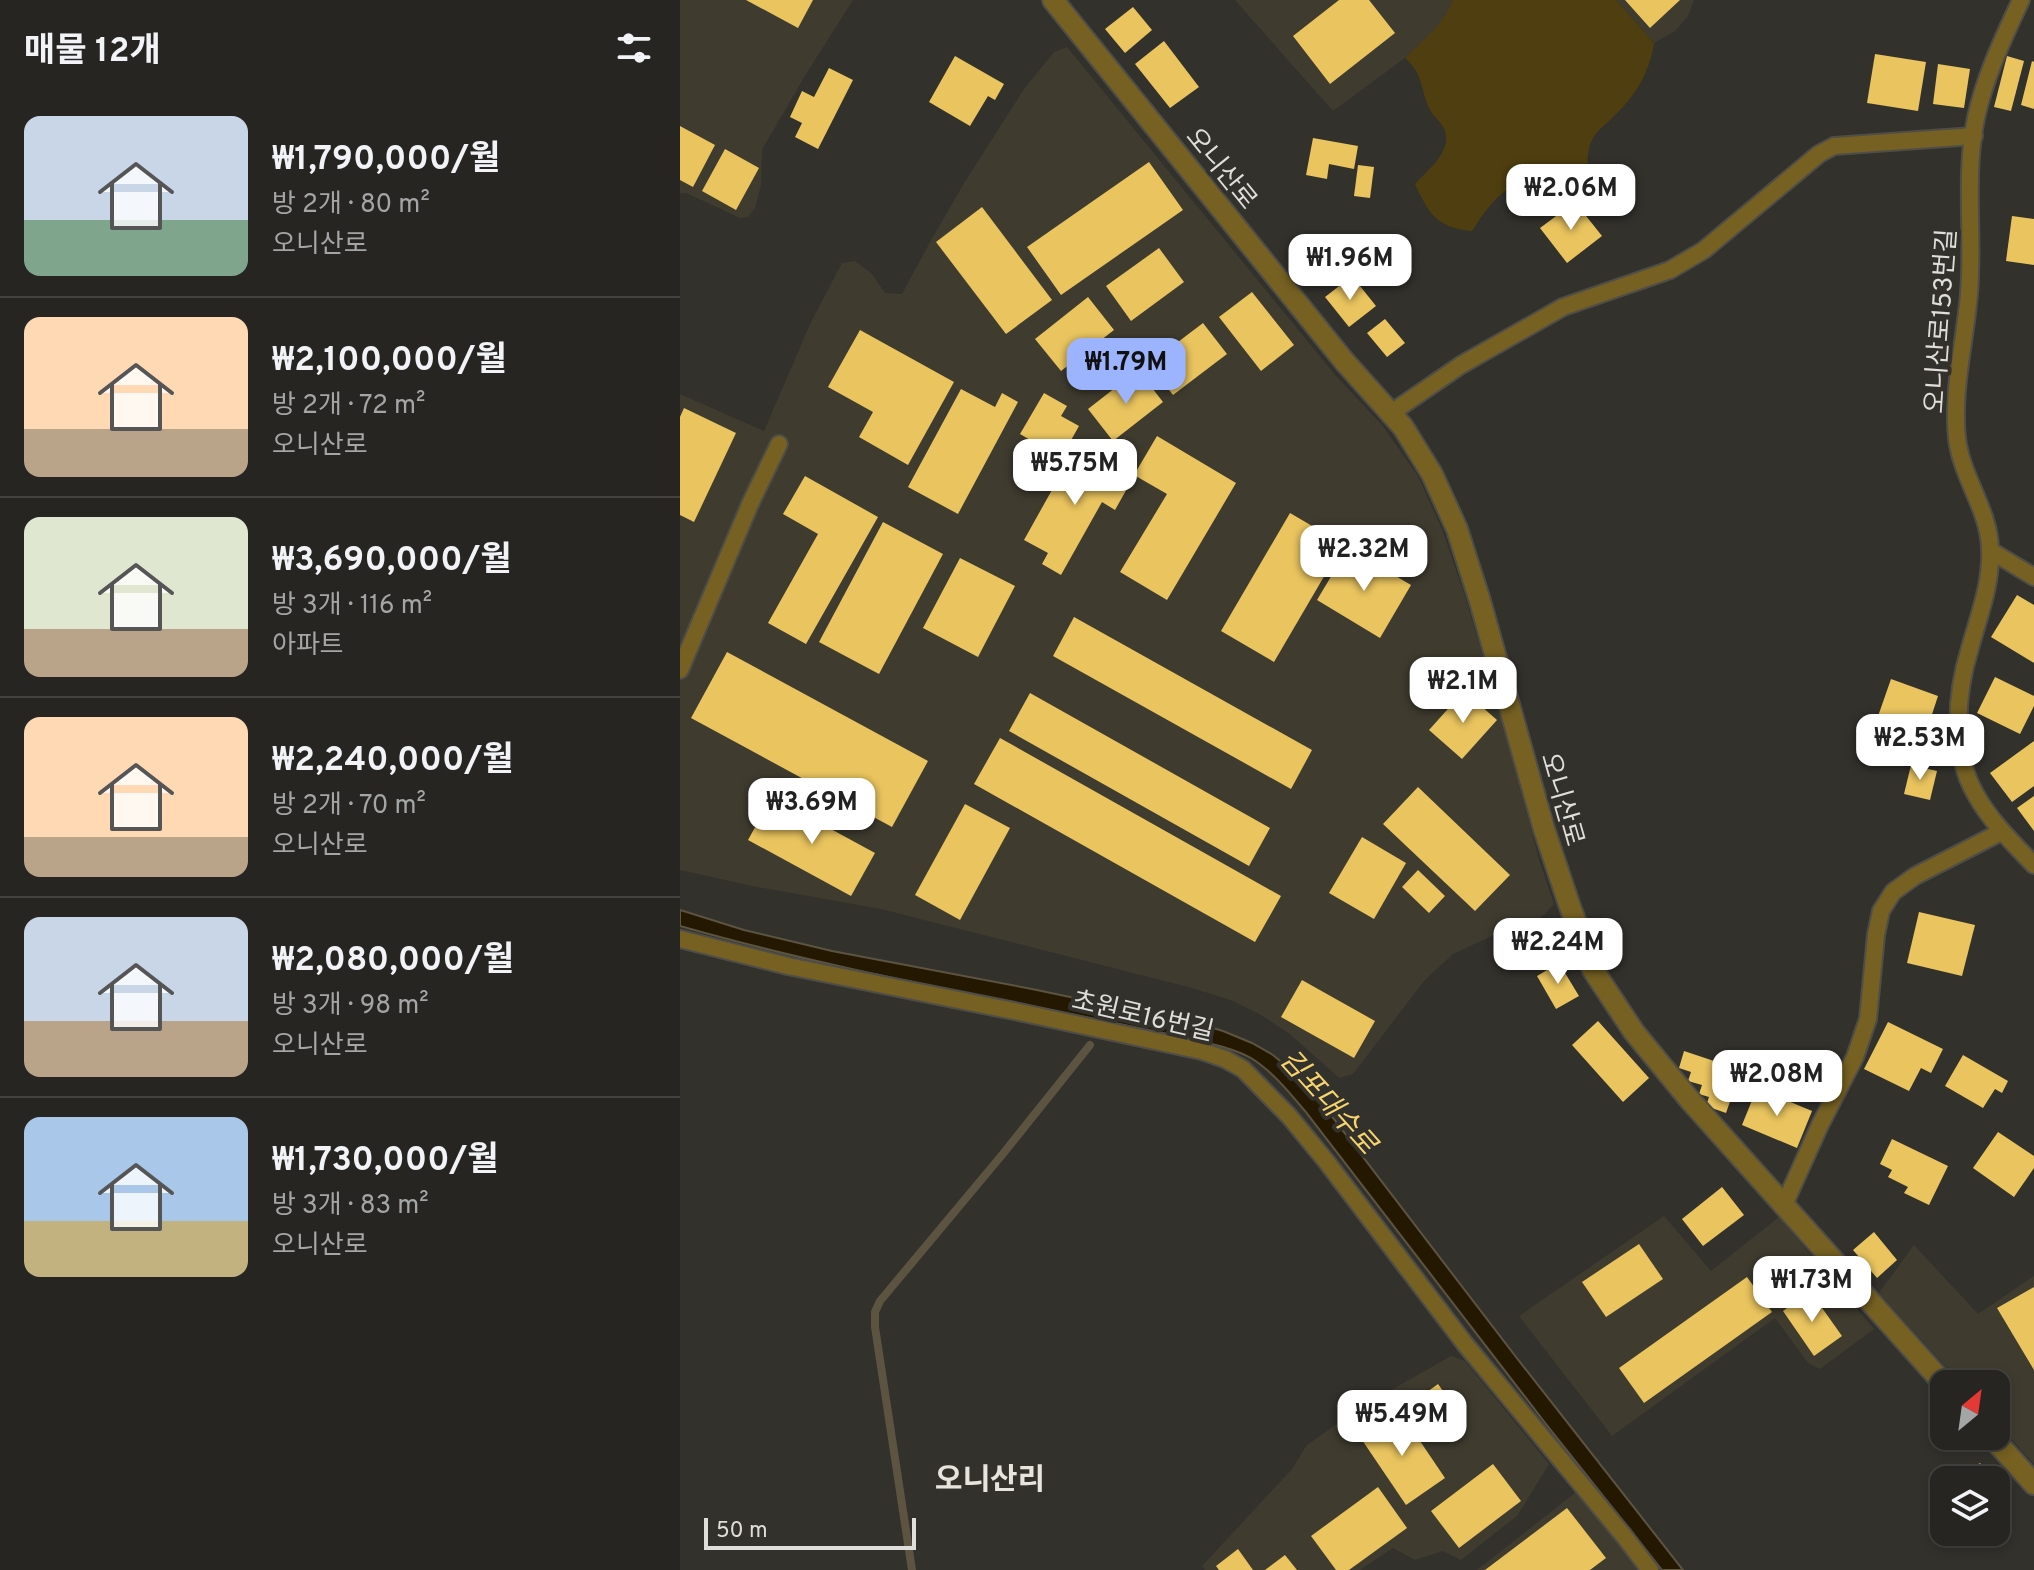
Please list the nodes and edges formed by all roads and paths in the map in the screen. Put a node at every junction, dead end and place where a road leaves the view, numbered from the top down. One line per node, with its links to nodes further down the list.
1 (1053, 0): 4 (street, 오니산로)
2 (2021, 0): 3 (lane, 오니산로153번길)
3 (1974, 136): 4 (lane); 6 (lane, 오니산로153번길)
4 (1391, 413): 12 (street, 오니산로)
5 (779, 444): 8 (lane)
6 (1991, 551): 7 (lane); 9 (lane, 오니산로153번길)
7 (2034, 577)
8 (680, 670)
9 (2001, 832): 10 (lane, 오니산로153번길); 12 (lane)
10 (2034, 865)
11 (680, 939): 16 (lane, 초원로16번길)
12 (1784, 1205): 13 (street, 오니산로)
13 (1931, 1370)
14 (2004, 1450): 15 (street)
15 (2034, 1484)
16 (1650, 1570)

